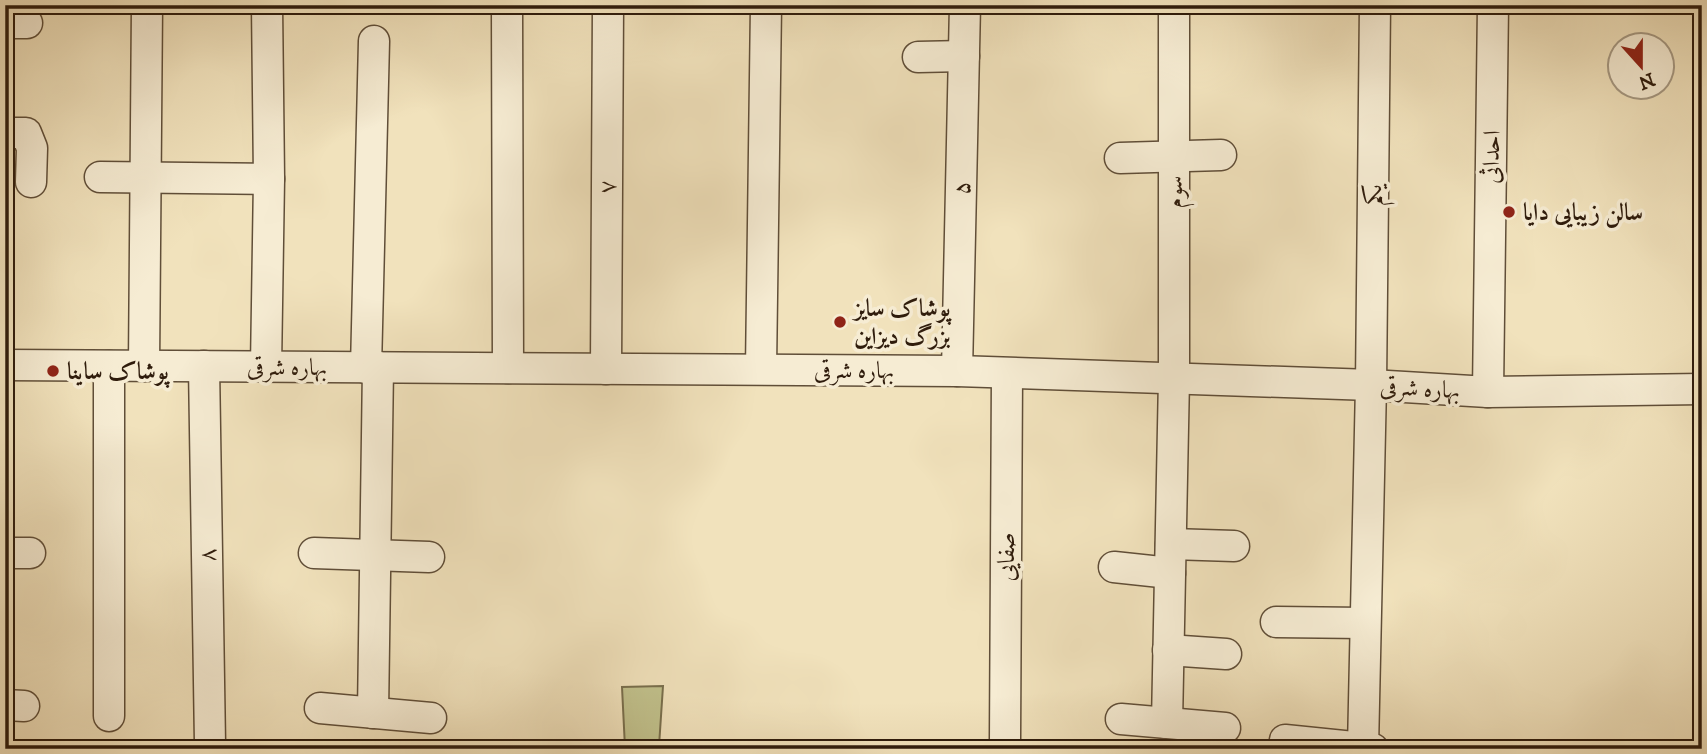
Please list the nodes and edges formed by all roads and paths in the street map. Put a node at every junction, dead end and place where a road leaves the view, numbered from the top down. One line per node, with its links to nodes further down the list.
1 (147, 5): 18 (street)
2 (267, 5): 19 (street)
3 (507, 5): 27 (street)
4 (608, 5): 28 (street, ۷)
5 (766, 5): 29 (street)
6 (965, 5): 11 (street, ۵)
7 (1174, 5): 15 (street, سوم)
8 (1375, 5): 33 (street, یکم)
9 (1493, 5): 35 (street, احداثی)
10 (374, 41): 26 (street)
11 (964, 56): 12 (street); 30 (street, ۵)
12 (918, 57)
13 (5, 133): 20 (street)
14 (1221, 155): 15 (street)
15 (1174, 157): 16 (street); 32 (street, سوم)
16 (1120, 158)
17 (100, 177): 18 (street)
18 (144, 177): 19 (street); 23 (street)
19 (269, 179): 25 (street)
20 (31, 182)
21 (5, 365): 22 (street, بهاره شرقی)
22 (109, 366): 23 (street, بهاره شرقی); 48 (street)
23 (144, 366): 24 (street, بهاره شرقی)
24 (204, 366): 25 (street, بهاره شرقی); 55 (street, ۸)
25 (267, 367): 26 (street, بهاره شرقی)
26 (372, 368): 27 (street, بهاره شرقی); 38 (street)
27 (508, 368): 28 (street, بهاره شرقی)
28 (606, 369): 29 (street, بهاره شرقی)
29 (761, 369): 30 (street, بهاره شرقی)
30 (957, 371): 31 (street, بهاره شرقی)
31 (1007, 373): 32 (street, بهاره شرقی); 53 (street, صفایی)
32 (1174, 378): 33 (street, بهاره شرقی); 40 (street, سوم)
33 (1371, 385): 35 (street, بهاره شرقی); 43 (street, یکم)
34 (1702, 389): 35 (street, بهاره شرقی)
35 (1488, 392)
36 (1234, 546): 40 (street)
37 (314, 552): 38 (street)
38 (375, 555): 39 (street); 47 (street)
39 (429, 557)
40 (1170, 558): 41 (street); 44 (street, سوم)
41 (1114, 566)
42 (1276, 622): 43 (street)
43 (1366, 623): 56 (street, یکم)
44 (1168, 650): 45 (street); 51 (street, سوم)
45 (1226, 653)
46 (320, 708): 47 (street)
47 (373, 713): 49 (street)
48 (109, 716)
49 (431, 719)
50 (1121, 719): 51 (street)
51 (1167, 723): 52 (street)
52 (1225, 728)
53 (1006, 740)
54 (1285, 740): 56 (street)
55 (209, 744)
56 (1368, 748)

